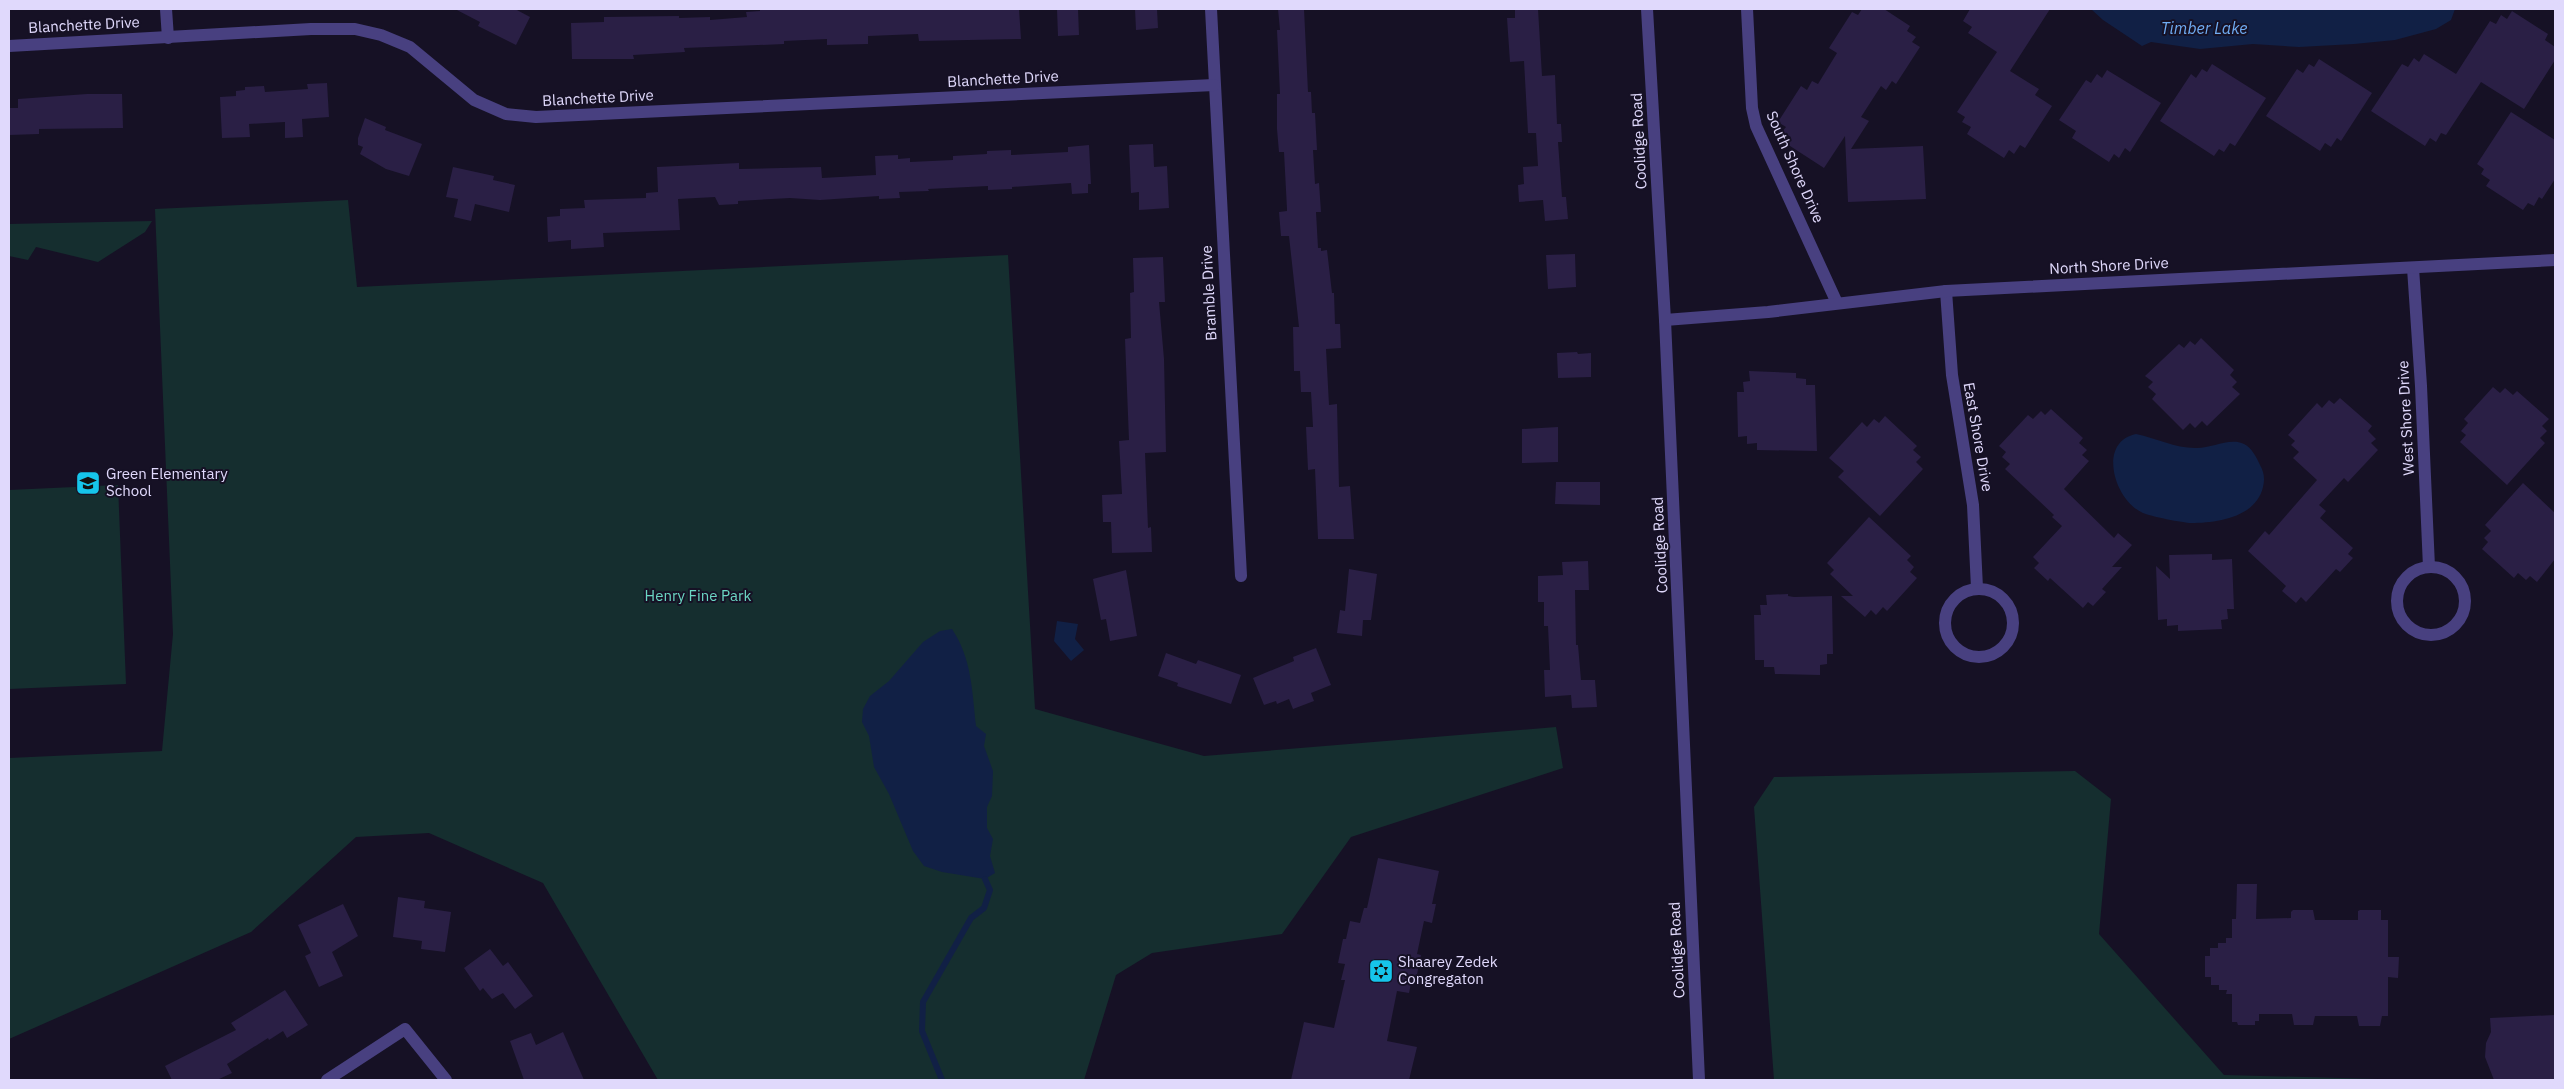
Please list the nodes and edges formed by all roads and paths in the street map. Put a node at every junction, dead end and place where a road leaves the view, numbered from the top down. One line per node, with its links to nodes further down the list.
1 (166, 9): 5 (street)
2 (1211, 9): 7 (street, Bramble Drive)
3 (1647, 9): 12 (street, Coolidge Road)
4 (1747, 9): 11 (street, South Shore Drive)
5 (168, 38): 6 (street, Blanchette Drive); 7 (street, Blanchette Drive)
6 (9, 46)
7 (1214, 85): 14 (street, Bramble Drive)
8 (2555, 260): 9 (street, North Shore Drive)
9 (2413, 268): 10 (street, North Shore Drive); 13 (street, West Shore Drive)
10 (1946, 291): 11 (street, North Shore Drive); 15 (street, East Shore Drive)
11 (1837, 303): 12 (street, North Shore Drive)
12 (1665, 320): 18 (street, Coolidge Road)
13 (2429, 567): 13 (street)
14 (1241, 576)
15 (1977, 588): 15 (street)
16 (328, 1080): 17 (street)
17 (446, 1080)
18 (1699, 1080)

